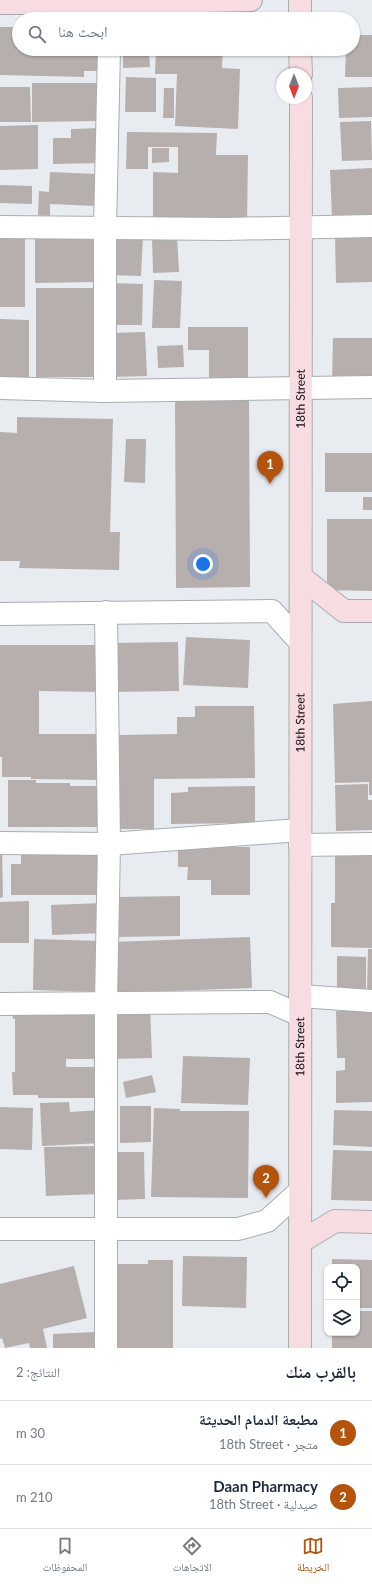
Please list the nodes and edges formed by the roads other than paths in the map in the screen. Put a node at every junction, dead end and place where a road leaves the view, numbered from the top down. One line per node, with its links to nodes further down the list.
1 (251, 0): 4 (street)
2 (300, 0): 5 (street)
3 (0, 3): 4 (street)
4 (109, 11)
5 (300, 12)
6 (109, 56): 13 (street)
7 (300, 56): 8 (street)
8 (300, 68)
9 (301, 104): 12 (street, 18th Street)
10 (372, 226): 12 (street)
11 (0, 227): 13 (street)
12 (301, 227): 13 (street); 14 (street, 18th Street)
13 (104, 229): 17 (street)
14 (301, 387): 15 (street); 17 (street); 18 (street, 18th Street)
15 (372, 387)
16 (0, 388): 17 (street)
17 (105, 391)
18 (301, 577): 19 (street); 22 (street, 18th Street)
19 (372, 611)
20 (106, 612): 21 (street); 22 (street); 25 (street)
21 (0, 614)
22 (300, 642): 23 (street, 18th Street)
23 (300, 838): 25 (street); 26 (street); 30 (street, 18th Street)
24 (0, 842): 25 (street)
25 (109, 844): 28 (street)
26 (372, 844)
27 (372, 1001): 30 (street)
28 (106, 1003): 29 (street); 30 (street); 34 (street)
29 (0, 1004)
30 (300, 1006): 31 (street, 18th Street)
31 (299, 1192): 34 (street); 35 (street, 18th Street)
32 (372, 1222): 35 (street)
33 (0, 1229): 34 (street)
34 (106, 1229): 36 (street)
35 (302, 1241): 37 (street, 18th Street)
36 (106, 1348)
37 (300, 1348)

